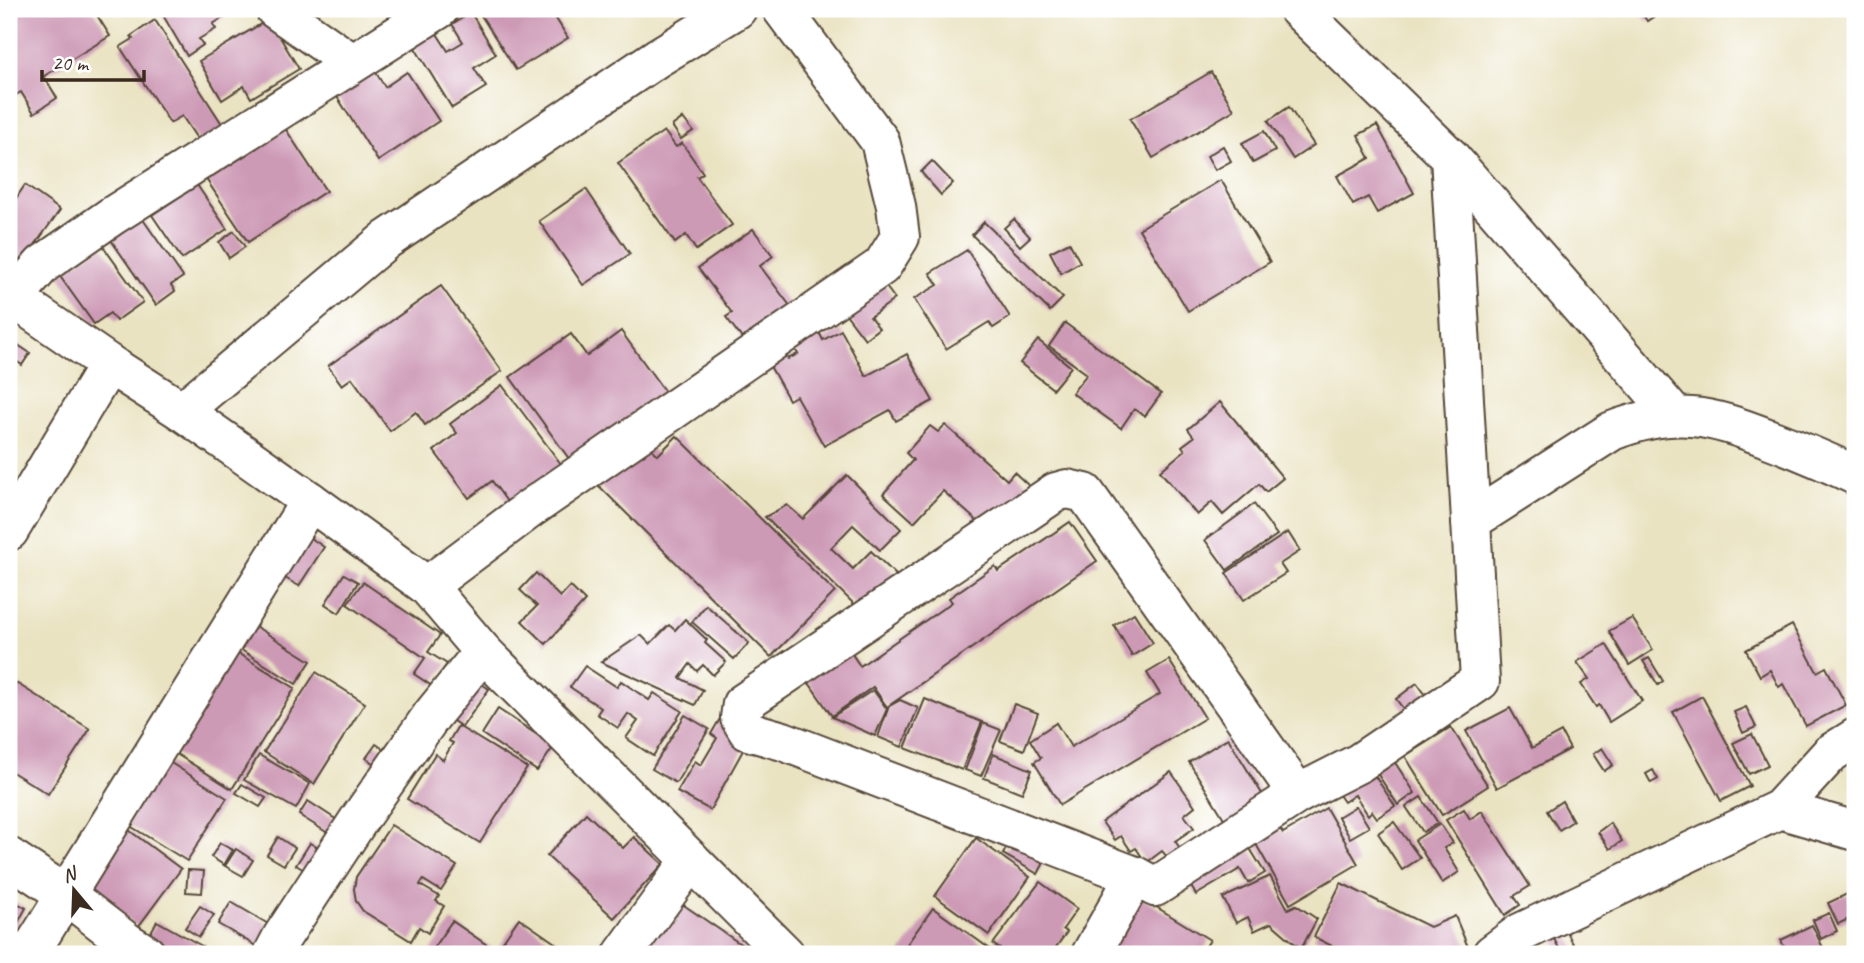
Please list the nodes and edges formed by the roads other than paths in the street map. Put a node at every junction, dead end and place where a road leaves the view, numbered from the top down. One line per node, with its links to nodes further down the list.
1 (275, 9): 6 (street)
2 (439, 9): 6 (street)
3 (737, 9): 10 (street)
4 (782, 9): 16 (street)
5 (1298, 9): 7 (street)
6 (352, 63): 8 (street)
7 (1450, 157): 11 (street); 14 (street)
8 (11, 297): 9 (street)
9 (109, 364): 10 (street); 15 (street)
10 (182, 411): 13 (street)
11 (1675, 416): 12 (street); 14 (street)
12 (1851, 467)
13 (310, 501): 16 (street); 25 (street)
14 (1471, 521): 19 (street)
15 (9, 531)
16 (427, 586): 17 (street)
17 (483, 652): 23 (street); 28 (street)
18 (1855, 738): 20 (street)
19 (1298, 794): 24 (street); 24 (street)
20 (1780, 808): 21 (street); 32 (street)
21 (1855, 831)
22 (9, 858): 25 (street)
23 (691, 860): 29 (street); 30 (street)
24 (1135, 876): 31 (street)
25 (65, 894): 26 (street); 27 (street)
26 (29, 954)
27 (146, 954)
28 (273, 954)
29 (623, 954)
30 (785, 954)
31 (1091, 954)
32 (1492, 954)

